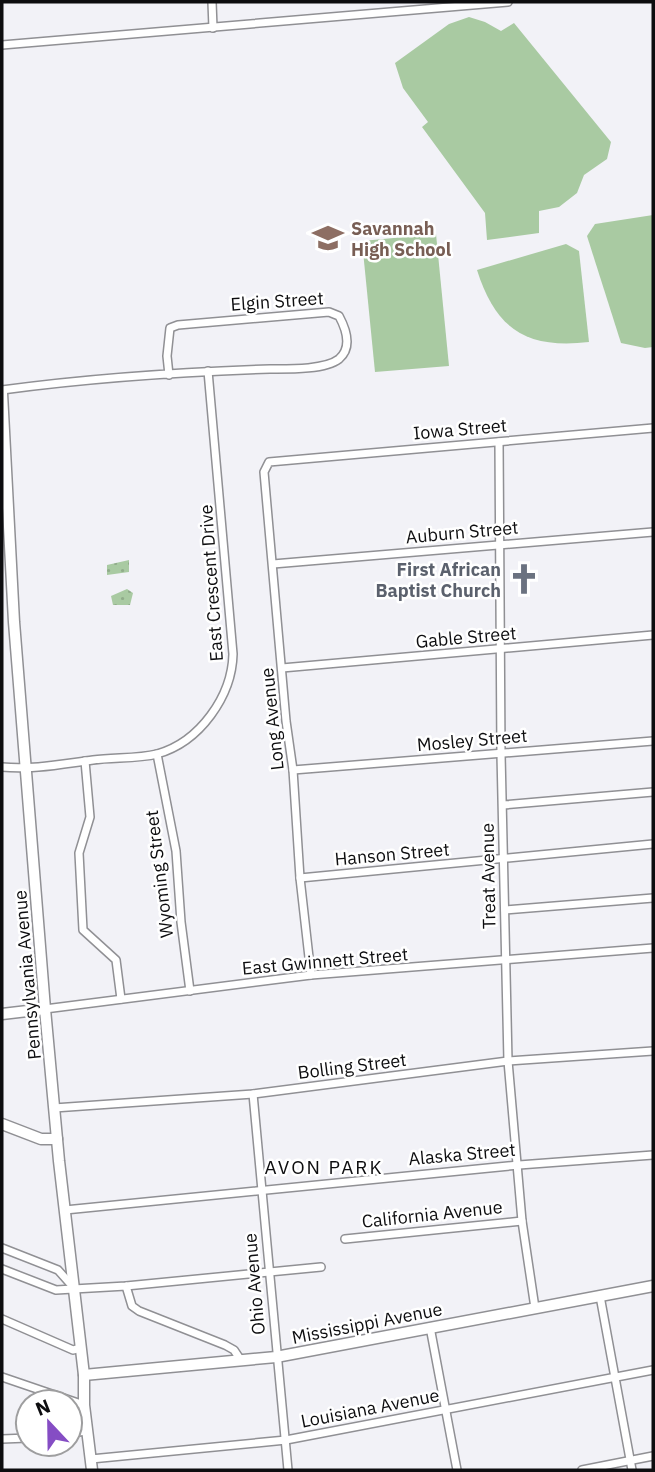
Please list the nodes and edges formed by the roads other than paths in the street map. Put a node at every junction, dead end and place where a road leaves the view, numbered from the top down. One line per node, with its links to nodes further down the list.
1 (212, 2): 4 (street)
2 (508, 2): 3 (street)
3 (466, 3): 4 (street)
4 (214, 28): 5 (street)
5 (2, 45)
6 (208, 371): 7 (street, Elgin Street); 7 (street, Elgin Street); 19 (street, East Crescent Drive)
7 (169, 375): 8 (street, Elgin Street)
8 (2, 392): 23 (main road, Pennsylvania Avenue)
9 (653, 428): 10 (street, Iowa Street)
10 (499, 442): 11 (street, Iowa Street); 13 (street, Treat Avenue)
11 (269, 462): 14 (street, Long Avenue)
12 (653, 531): 13 (street, Auburn Street)
13 (500, 545): 14 (street, Auburn Street); 16 (street, Treat Avenue)
14 (273, 564): 17 (street, Long Avenue)
15 (653, 635): 16 (street, Gable Street)
16 (501, 649): 17 (street, Gable Street); 20 (street, Treat Avenue)
17 (282, 668): 24 (street, Long Avenue)
18 (653, 741): 20 (street, Mosley Street)
19 (157, 754): 21 (street, East Crescent Drive); 35 (street, Wyoming Street)
20 (501, 754): 24 (street, Mosley Street); 26 (street, Treat Avenue)
21 (85, 761): 23 (street, East Crescent Drive); 36 (street)
22 (2, 767): 23 (street, East Crescent Drive)
23 (26, 768): 37 (main road, Pennsylvania Avenue)
24 (293, 770): 29 (street, Long Avenue)
25 (653, 792): 26 (street)
26 (502, 805): 28 (street, Treat Avenue)
27 (653, 844): 28 (street, Hanson Street)
28 (504, 859): 29 (street, Hanson Street); 31 (street, Treat Avenue)
29 (300, 878): 34 (street, Long Avenue)
30 (653, 898): 31 (street)
31 (505, 910): 33 (street, Treat Avenue)
32 (653, 948): 33 (street, East Gwinnett Street)
33 (506, 961): 34 (street, East Gwinnett Street); 40 (street, Treat Avenue)
34 (312, 975): 35 (street, East Gwinnett Street)
35 (190, 991): 36 (street, East Gwinnett Street)
36 (121, 999): 37 (street, East Gwinnett Street)
37 (45, 1009): 38 (main road, East Gwinnett Street); 42 (main road, Pennsylvania Avenue)
38 (2, 1014)
39 (653, 1051): 40 (street, Bolling Street)
40 (508, 1061): 41 (street, Bolling Street); 46 (street, Treat Avenue)
41 (253, 1094): 42 (street, Bolling Street); 47 (street, Ohio Avenue)
42 (54, 1108): 44 (main road, Pennsylvania Avenue)
43 (2, 1124): 44 (main road)
44 (57, 1139): 48 (main road, Pennsylvania Avenue)
45 (653, 1155): 46 (street, Alaska Street)
46 (519, 1165): 47 (street, Alaska Street); 49 (street, Treat Avenue)
47 (262, 1190): 48 (street, Alaska Street); 54 (street, Ohio Avenue)
48 (65, 1210): 57 (main road, Pennsylvania Avenue)
49 (522, 1221): 50 (street, California Avenue); 59 (street, Treat Avenue)
50 (345, 1239)
51 (2, 1248): 57 (street)
52 (321, 1267): 54 (street)
53 (2, 1269): 57 (street)
54 (268, 1272): 55 (street); 63 (street, Ohio Avenue)
55 (125, 1286): 57 (street); 64 (street)
56 (653, 1286): 58 (main road, Mississippi Avenue)
57 (75, 1289): 62 (main road, Pennsylvania Avenue)
58 (600, 1296): 59 (main road, Mississippi Avenue); 68 (street)
59 (535, 1308): 61 (main road, Mississippi Avenue)
60 (2, 1319): 62 (street)
61 (430, 1327): 63 (main road, Mississippi Avenue); 74 (street)
62 (81, 1348): 66 (main road, Pennsylvania Avenue)
63 (276, 1357): 64 (main road, Mississippi Avenue); 77 (street, Ohio Avenue)
64 (240, 1359): 66 (main road, Mississippi Avenue)
65 (653, 1370): 68 (street, Louisiana Avenue)
66 (84, 1375): 72 (main road, Pennsylvania Avenue)
67 (2, 1377): 69 (street)
68 (614, 1378): 74 (street, Louisiana Avenue); 80 (street)
69 (14, 1381): 70 (street); 71 (street)
70 (2, 1383)
71 (34, 1388)
72 (84, 1388)
73 (84, 1405): 76 (main road, Pennsylvania Avenue)
74 (446, 1409): 77 (street, Louisiana Avenue); 83 (street)
75 (84, 1431): 76 (street)
76 (87, 1431): 79 (main road, Pennsylvania Avenue)
77 (286, 1440): 79 (street, Louisiana Avenue); 82 (street, Ohio Avenue)
78 (653, 1456): 80 (street)
79 (91, 1459): 81 (main road, Pennsylvania Avenue)
80 (630, 1461): 84 (street); 85 (street)
81 (92, 1470)
82 (288, 1470)
83 (457, 1470)
84 (582, 1470)
85 (632, 1470)

